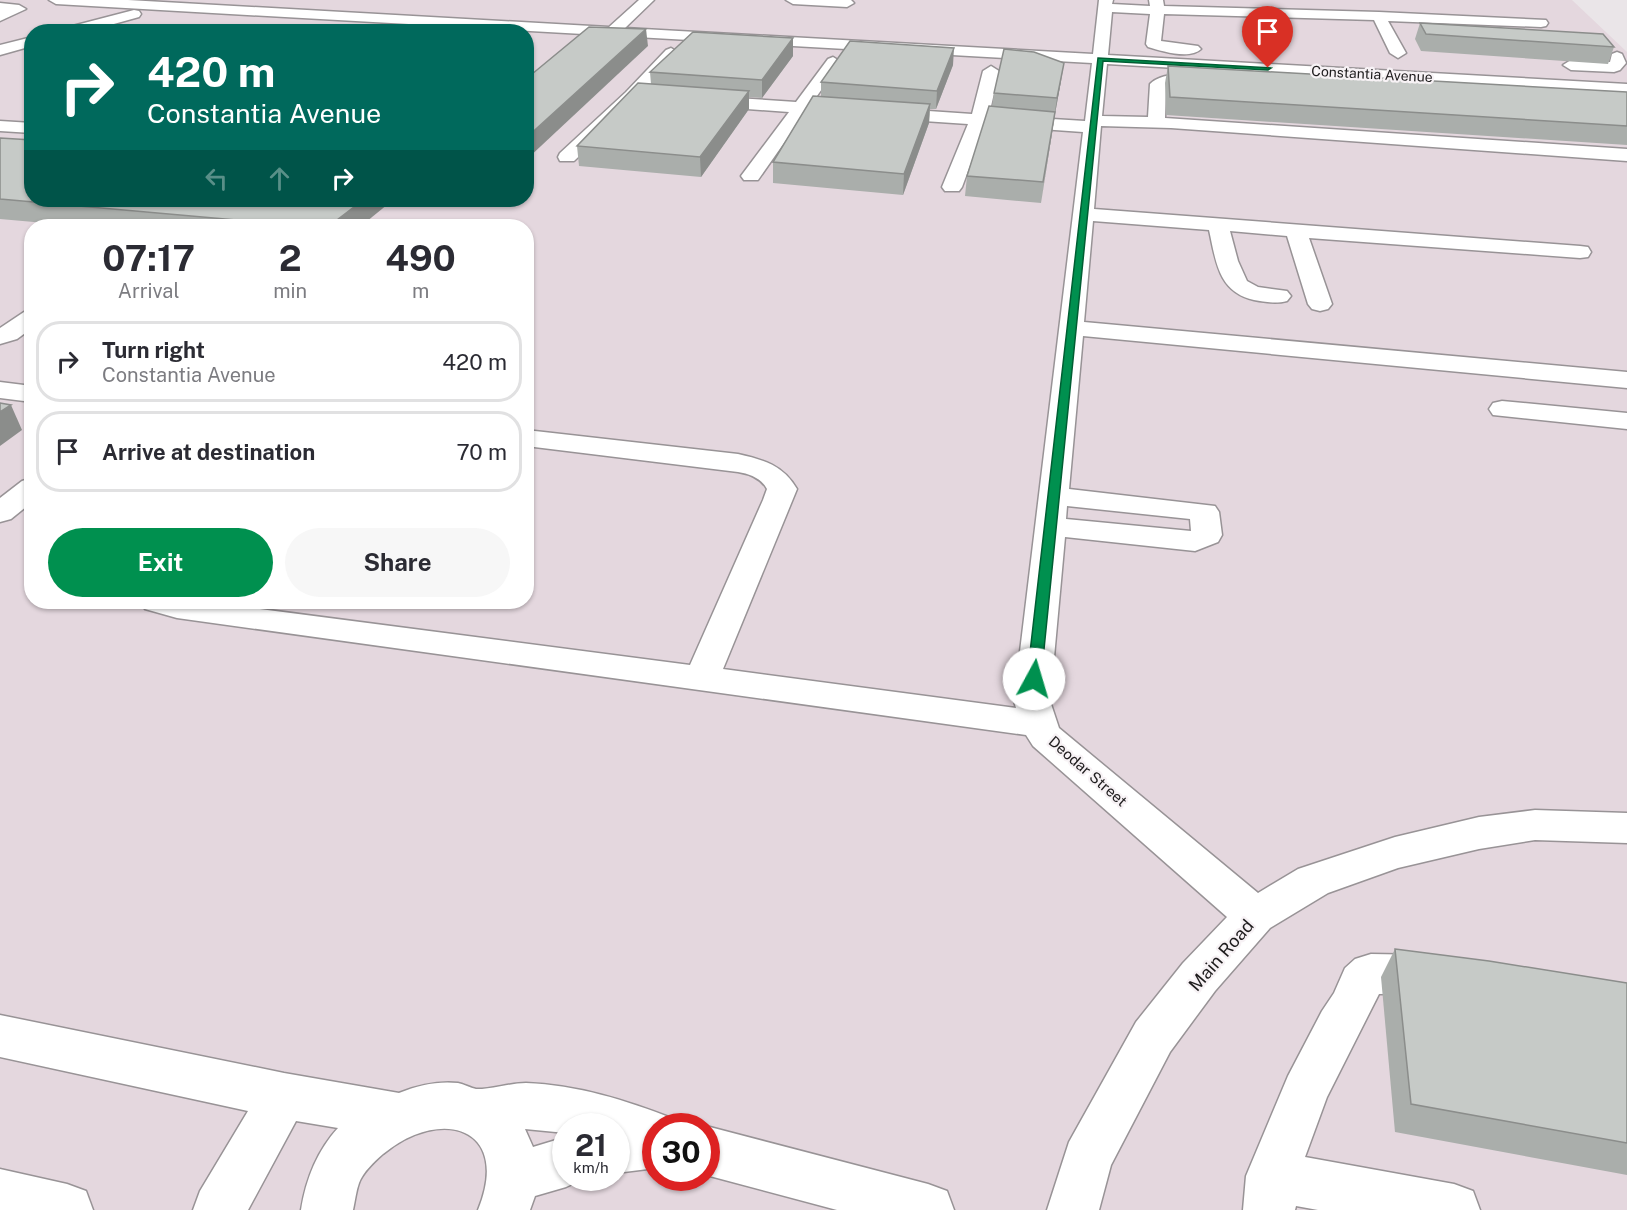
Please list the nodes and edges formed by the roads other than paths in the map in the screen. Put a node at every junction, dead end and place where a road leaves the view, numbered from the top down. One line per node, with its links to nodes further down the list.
1 (56, 0): 5 (street, Constantia Avenue); 14 (street)
2 (119, 0): 5 (street, Constantia Avenue)
3 (647, 0): 18 (street)
4 (793, 0): 6 (street)
5 (174, 3): 15 (street); 16 (street, Constantia Avenue)
6 (847, 3)
7 (1106, 4): 8 (street); 25 (street, Deodar Street)
8 (1157, 5): 9 (street); 20 (street)
9 (1250, 6): 11 (street)
10 (0, 7): 12 (street)
11 (1379, 16): 13 (street); 23 (street)
12 (0, 17)
13 (1541, 23)
14 (69, 24)
15 (96, 24)
16 (506, 24)
17 (534, 26): 18 (street, Constantia Avenue)
18 (614, 30): 25 (street, Constantia Avenue)
19 (24, 43): 21 (street)
20 (1203, 49)
21 (0, 50)
22 (671, 53): 30 (street)
23 (1397, 53)
24 (1617, 57): 27 (street)
25 (1100, 59): 29 (street, Constantia Avenue); 36 (street, Deodar Street)
26 (833, 62): 34 (street)
27 (1558, 64)
28 (991, 71): 35 (street)
29 (1627, 89)
30 (632, 96): 31 (street); 41 (street)
31 (654, 98)
32 (688, 100): 34 (street)
33 (1544, 101): 37 (street)
34 (801, 107): 35 (street); 42 (street)
35 (979, 119): 36 (street); 43 (street)
36 (1094, 120): 37 (street); 44 (street, Deodar Street)
37 (1161, 122): 40 (street)
38 (0, 126): 39 (street)
39 (24, 128)
40 (1627, 155)
41 (567, 157)
42 (751, 176)
43 (952, 187)
44 (1084, 214): 45 (street); 51 (street, Deodar Street)
45 (1218, 224): 46 (street); 48 (street)
46 (1296, 230): 47 (street); 49 (street)
47 (1580, 252)
48 (1279, 296)
49 (1320, 304)
50 (24, 323): 52 (street)
51 (1071, 328): 53 (street); 60 (street, Deodar Street)
52 (0, 337)
53 (1627, 380)
54 (0, 390): 55 (street)
55 (24, 393)
56 (1502, 409): 57 (street)
57 (1627, 421)
58 (534, 439): 64 (street)
59 (24, 494): 61 (street)
60 (1054, 496): 62 (street, Deodar Street); 62 (street)
61 (0, 513)
62 (1050, 526): 65 (street, Deodar Street)
63 (184, 609): 64 (street)
64 (701, 680): 65 (street)
65 (1038, 724): 67 (street, Deodar Street)
66 (1627, 828): 67 (street, Main Road)
67 (1255, 916): 83 (street, Main Road)
68 (1466, 974): 76 (street)
69 (0, 1036): 70 (street)
70 (284, 1096): 72 (street); 80 (street)
71 (476, 1112): 72 (street); 73 (street); 77 (street)
72 (397, 1115): 81 (street)
73 (642, 1131)
74 (720, 1153): 82 (street)
75 (552, 1170): 77 (street)
76 (1271, 1193): 84 (street)
77 (508, 1194)
78 (0, 1195): 79 (street)
79 (67, 1210)
80 (219, 1210)
81 (327, 1210)
82 (928, 1210)
83 (1073, 1210)
84 (1454, 1210)

